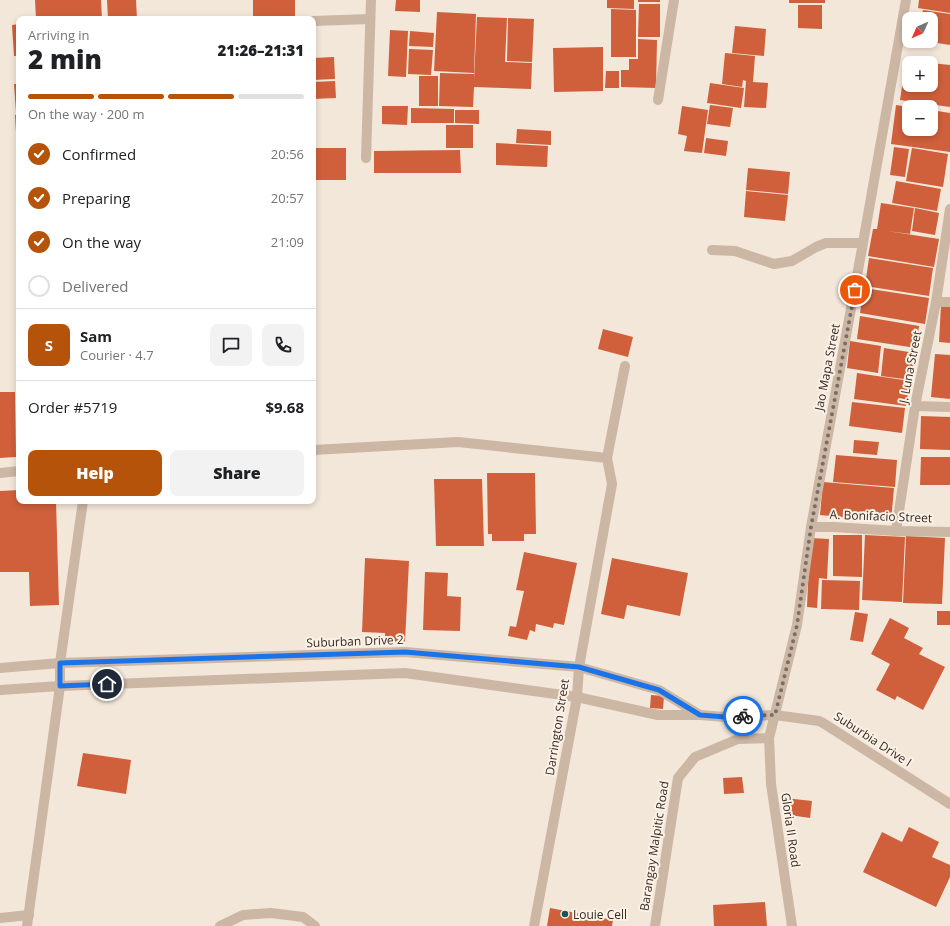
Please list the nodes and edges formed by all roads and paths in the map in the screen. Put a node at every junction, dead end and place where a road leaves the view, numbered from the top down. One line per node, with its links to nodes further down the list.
1 (371, 0): 4 (street)
2 (674, 0): 6 (street)
3 (906, 0): 9 (street, Jao Mapa Street)
4 (370, 19): 5 (street); 7 (street)
5 (316, 21)
6 (658, 100)
7 (366, 158)
8 (950, 209): 11 (street, J. Luna Street)
9 (864, 243): 10 (street); 21 (street, Jao Mapa Street)
10 (712, 250)
11 (936, 302): 12 (street); 14 (street, J. Luna Street)
12 (950, 302)
13 (625, 366): 17 (street)
14 (915, 406): 15 (street); 22 (street, J. Luna Street)
15 (950, 407)
16 (316, 450): 17 (street)
17 (607, 458): 25 (street, Darrington Street)
18 (16, 471): 19 (street)
19 (0, 473)
20 (83, 504): 24 (street)
21 (811, 527): 22 (street, A. Bonifacio Street); 31 (street, Jao Mapa Street)
22 (896, 531): 23 (street, A. Bonifacio Street)
23 (950, 532)
24 (60, 663): 25 (street, Suburban Drive 2); 26 (street, Suburban Drive 2); 27 (street)
25 (579, 667): 29 (street, Darrington Street); 30 (street, Suburban Drive 2)
26 (0, 668)
27 (60, 686): 28 (street, Suburban Drive 2); 29 (street, Suburban Drive 2); 34 (street)
28 (0, 690)
29 (577, 698): 30 (street, Suburban Drive 2); 39 (street, Darrington Street)
30 (700, 715): 31 (street, Suburban Drive 2)
31 (775, 715): 32 (street, Jao Mapa Street); 33 (street, Suburbia Drive I)
32 (769, 738): 40 (street, Barangay Malpitic Road); 41 (street, Gloria II Road)
33 (950, 804)
34 (28, 915): 35 (street); 36 (street)
35 (0, 918)
36 (27, 926)
37 (220, 926): 38 (street)
38 (315, 926)
39 (534, 926)
40 (654, 926)
41 (792, 926)

